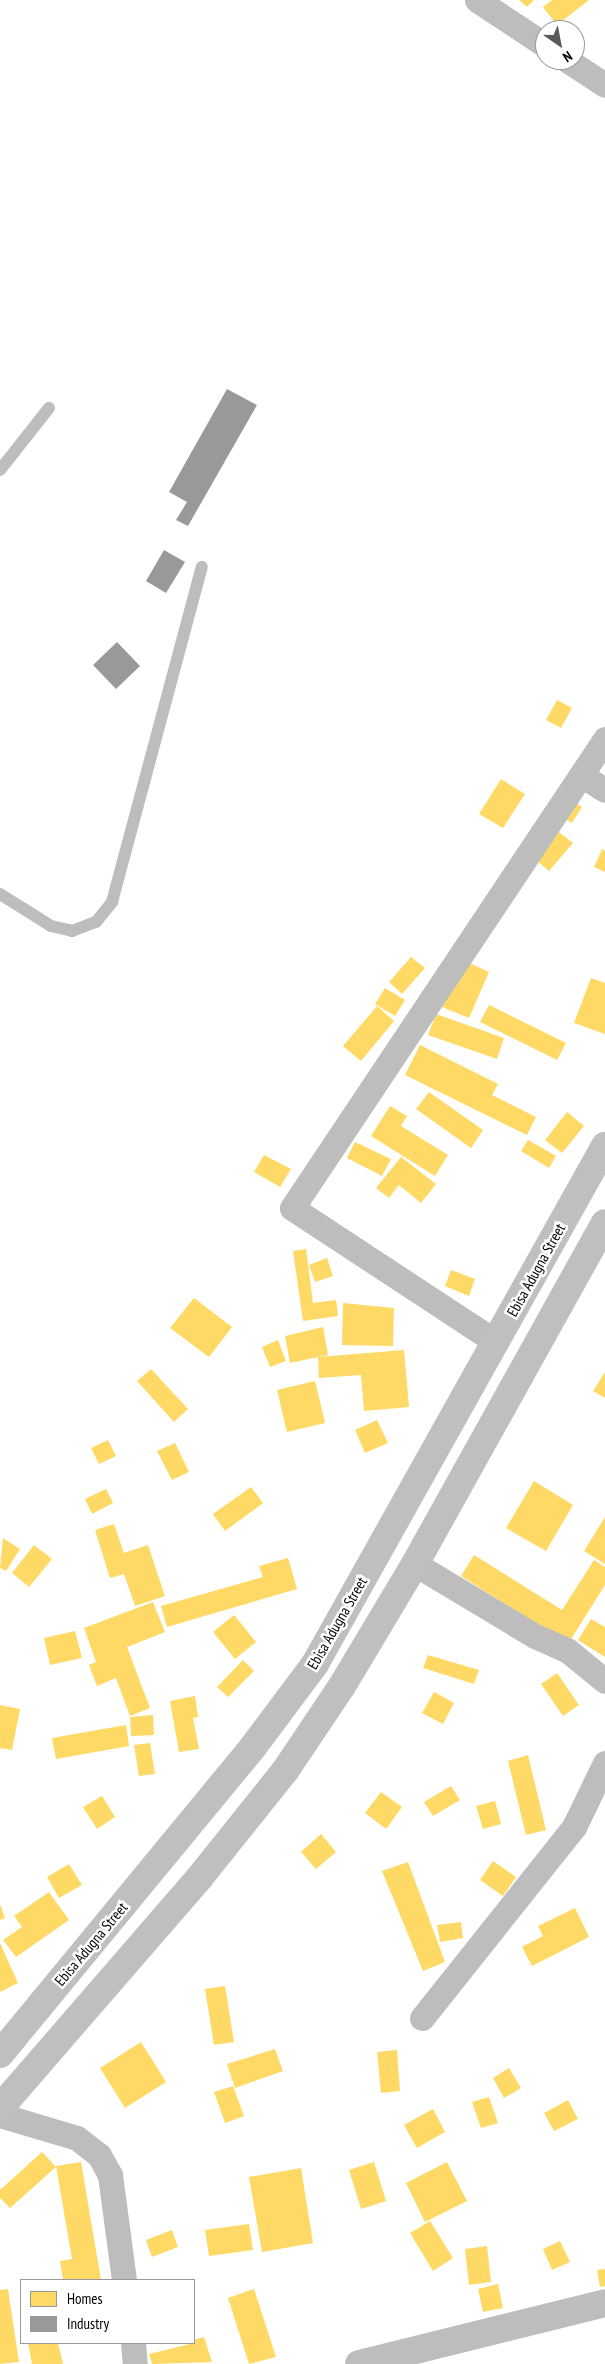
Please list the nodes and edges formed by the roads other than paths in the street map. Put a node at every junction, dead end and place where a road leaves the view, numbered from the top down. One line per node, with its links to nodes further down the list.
1 (477, 0): 2 (street)
2 (535, 38)
3 (582, 70): 4 (street)
4 (605, 85)
5 (49, 408): 6 (lane)
6 (0, 470)
7 (202, 566): 11 (lane)
8 (605, 739): 9 (street)
9 (581, 775): 10 (street); 14 (street)
10 (605, 790)
11 (0, 894)
12 (605, 1146): 14 (main road, Ebisa Adugna Street)
13 (605, 1223): 15 (main road)
14 (496, 1342): 19 (main road, Ebisa Adugna Street)
15 (415, 1564): 16 (street); 20 (main road)
16 (605, 1682)
17 (605, 1763): 18 (street)
18 (422, 2018)
19 (0, 2054)
20 (0, 2108)
21 (0, 2115): 22 (street)
22 (124, 2279)
23 (605, 2303): 26 (street)
24 (133, 2344): 25 (street)
25 (135, 2364)
26 (359, 2364)

